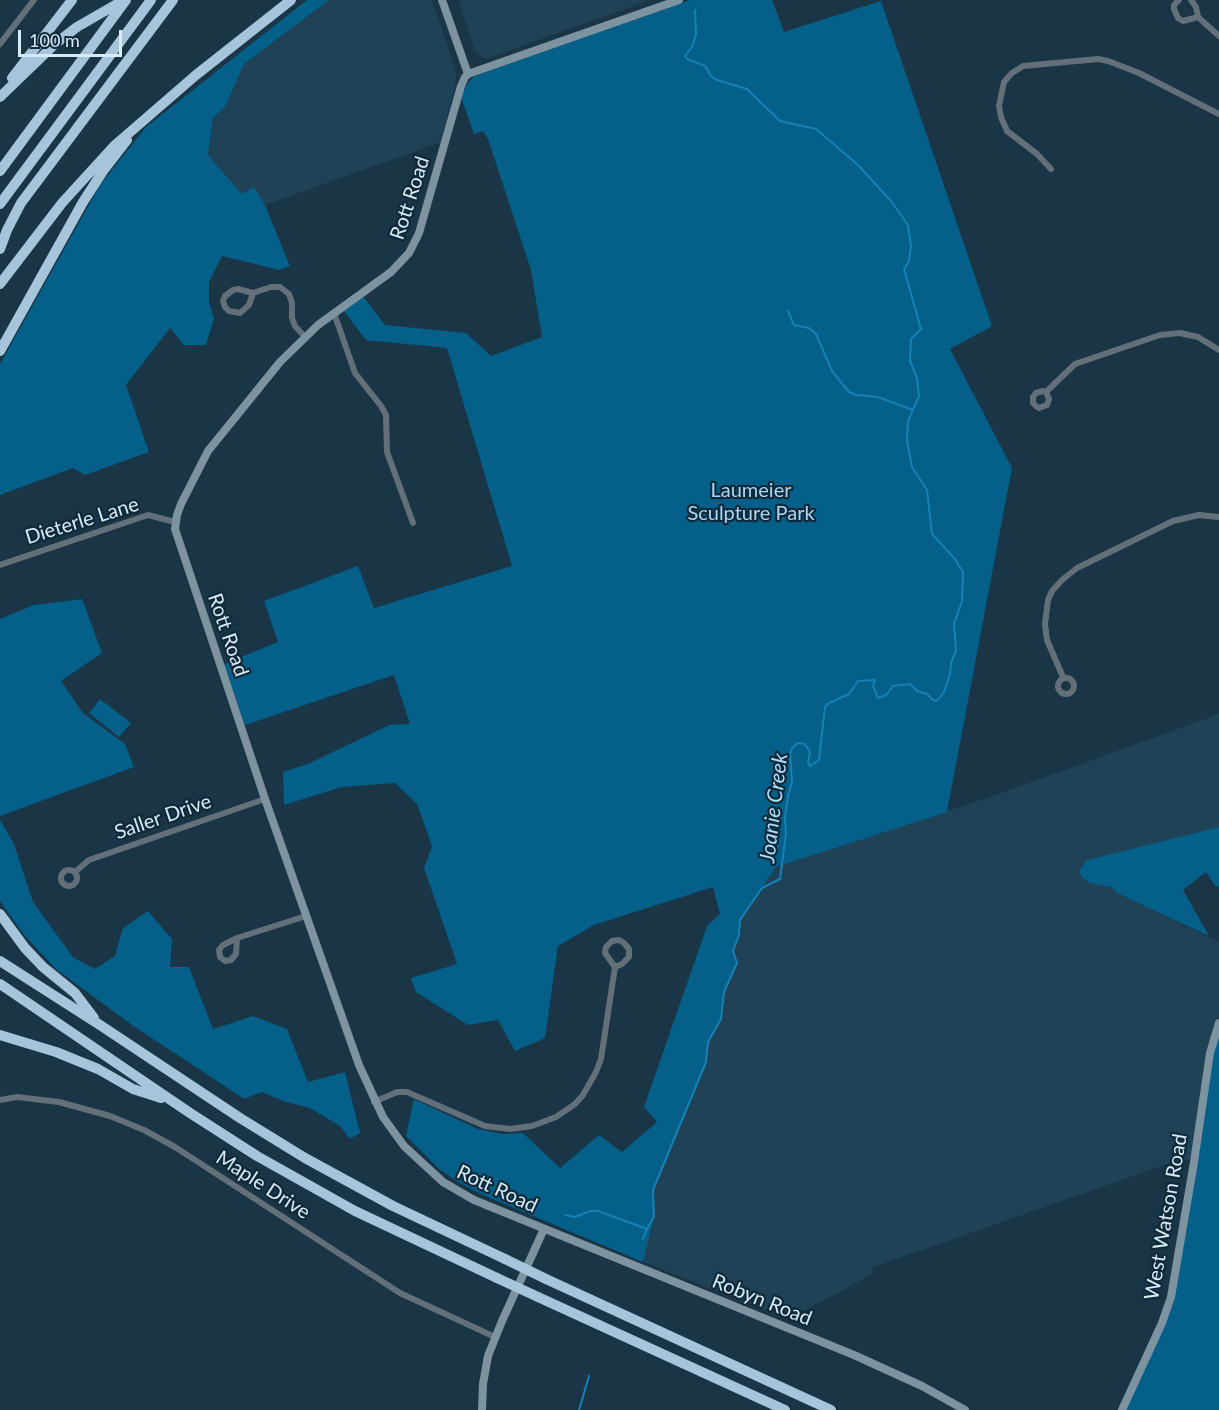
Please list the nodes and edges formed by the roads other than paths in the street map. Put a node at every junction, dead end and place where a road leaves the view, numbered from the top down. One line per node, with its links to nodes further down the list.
1 (34, 0): 13 (street)
2 (72, 0): 15 (highway)
3 (125, 0): 15 (highway); 19 (highway)
4 (151, 0): 20 (highway)
5 (173, 0): 21 (highway)
6 (291, 0): 17 (highway)
7 (442, 0): 14 (street)
8 (679, 0): 14 (street)
9 (1179, 0): 11 (street)
10 (1191, 0): 11 (street)
11 (1198, 17): 12 (street)
12 (1219, 36)
13 (0, 44)
14 (468, 74): 24 (street, Rott Road)
15 (0, 97)
16 (1219, 114): 18 (street)
17 (138, 125): 22 (highway); 27 (highway)
18 (1051, 169)
19 (0, 171)
20 (0, 204)
21 (0, 249)
22 (0, 284)
23 (253, 293): 23 (street); 25 (street)
24 (334, 313): 25 (street, Rott Road); 31 (street)
25 (305, 337): 30 (street, Rott Road)
26 (1219, 350): 28 (street)
27 (0, 351)
28 (1046, 392)
29 (1219, 517): 33 (street)
30 (175, 522): 32 (street, Dieterle Lane); 34 (street, Rott Road)
31 (413, 523)
32 (0, 565)
33 (1063, 677)
34 (265, 799): 35 (street, Saller Drive); 37 (street, Rott Road)
35 (75, 872)
36 (0, 914): 43 (highway)
37 (306, 916): 38 (street); 47 (street, Rott Road)
38 (237, 938)
39 (0, 961): 43 (highway)
40 (615, 967): 40 (street); 47 (street)
41 (0, 984): 46 (highway)
42 (1219, 1023): 54 (street, West Watson Road)
43 (100, 1025): 52 (highway, bridge)
44 (0, 1036): 46 (highway)
45 (0, 1100): 49 (street, Maple Drive)
46 (173, 1102): 51 (highway, bridge)
47 (374, 1102): 48 (street, Rott Road)
48 (544, 1229): 49 (street, Rott Road); 53 (street, Robyn Road)
49 (495, 1337): 50 (street, Rott Road)
50 (482, 1410)
51 (785, 1410)
52 (831, 1410)
53 (965, 1410)
54 (1122, 1410)

